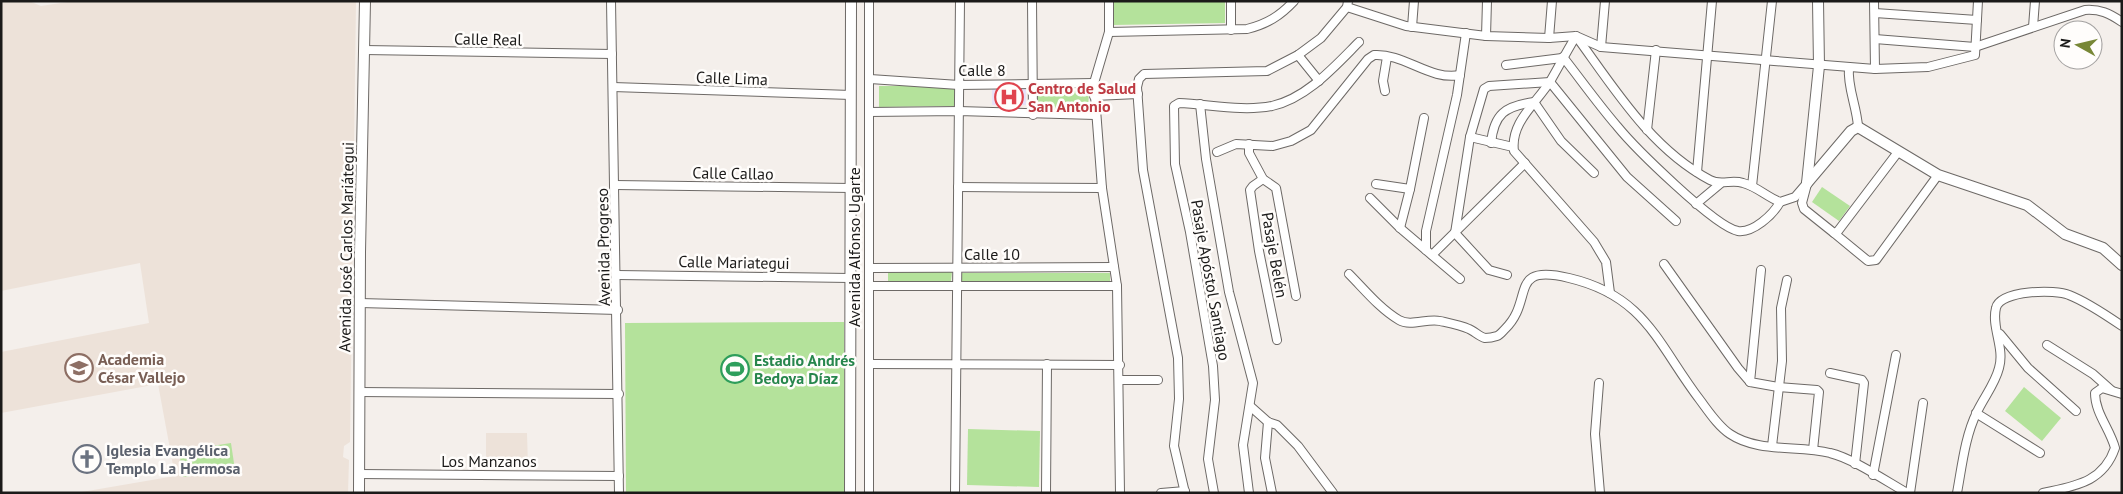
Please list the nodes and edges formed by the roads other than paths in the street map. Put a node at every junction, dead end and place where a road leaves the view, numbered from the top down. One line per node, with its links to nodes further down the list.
1 (365, 1): 38 (street, Avenida José Carlos Mariátegui)
2 (611, 1): 40 (street, Avenida Progreso)
3 (851, 1): 60 (street, Avenida Alfonso Ugarte)
4 (869, 1): 51 (street, Avenida Alfonso Ugarte)
5 (960, 1): 56 (street)
6 (1032, 1): 55 (street)
7 (1109, 1): 29 (street)
8 (1230, 1): 28 (street)
9 (1294, 1): 28 (street)
10 (1414, 1): 26 (street)
11 (1487, 1): 31 (street)
12 (1552, 1): 33 (street)
13 (1605, 1): 36 (street)
14 (1712, 1): 41 (street)
15 (1772, 1): 45 (street)
16 (1818, 1): 47 (street)
17 (1874, 1): 23 (street)
18 (1978, 1): 24 (street)
19 (2034, 1): 27 (street)
20 (2086, 1): 22 (street)
21 (1348, 4): 26 (street); 42 (street)
22 (2085, 10): 25 (street); 27 (street)
23 (1875, 13): 24 (street); 34 (street)
24 (1977, 20): 37 (street)
25 (2122, 22)
26 (1412, 27): 30 (street)
27 (2033, 27): 37 (street)
28 (1231, 30): 29 (street)
29 (1109, 32): 54 (street)
30 (1466, 33): 31 (street); 50 (street)
31 (1486, 36): 33 (street)
32 (1576, 36): 33 (street); 36 (street); 44 (street); 70 (street)
33 (1550, 38)
34 (1875, 39): 37 (street); 49 (street)
35 (1358, 42): 52 (street)
36 (1601, 47): 39 (street)
37 (1975, 47): 49 (street)
38 (364, 50): 40 (street, Calle Real); 116 (street, Avenida José Carlos Mariátegui)
39 (1656, 50): 41 (street); 70 (street)
40 (612, 54): 57 (street, Avenida Progreso)
41 (1708, 54): 45 (street); 79 (street)
42 (1298, 55): 52 (street); 59 (street)
43 (1387, 57): 50 (street); 58 (street); 72 (street)
44 (1562, 57): 46 (street); 53 (street); 93 (street)
45 (1765, 59): 47 (street); 86 (street)
46 (1506, 65)
47 (1819, 66): 48 (street); 82 (street)
48 (1849, 68): 49 (street); 69 (street)
49 (1875, 70)
50 (1460, 76): 98 (street)
51 (870, 79): 56 (street, Calle 8); 65 (street, Avenida Alfonso Ugarte)
52 (1319, 81): 63 (street)
53 (1550, 82): 62 (street); 71 (street); 94 (street)
54 (1094, 83): 55 (street, Calle 8); 61 (street)
55 (1031, 84): 56 (street, Calle 8); 66 (street)
56 (959, 85): 64 (street)
57 (613, 87): 60 (street, Calle Lima); 85 (street, Avenida Progreso)
58 (1385, 91)
59 (1138, 94): 61 (street); 149 (street)
60 (851, 95): 88 (street, Avenida Alfonso Ugarte)
61 (1094, 96): 67 (street)
62 (1534, 102): 73 (street); 74 (street); 78 (street)
63 (1200, 104): 138 (street); 158 (street, Pasaje Apóstol Santiago)
64 (959, 111): 65 (street); 66 (street); 87 (street)
65 (869, 112): 103 (street, Avenida Alfonso Ugarte)
66 (1032, 115): 67 (street)
67 (1095, 115): 89 (street)
68 (1424, 118): 90 (street)
69 (1858, 127): 76 (street); 82 (street)
70 (1647, 130): 79 (street)
71 (1470, 138): 73 (street); 96 (street)
72 (1249, 144): 75 (street); 81 (street)
73 (1491, 144): 74 (street)
74 (1514, 147): 77 (street)
75 (1217, 152)
76 (1898, 152): 80 (street); 97 (street)
77 (1525, 163): 96 (street); 114 (street)
78 (1594, 172)
79 (1697, 172): 84 (street)
80 (1938, 175): 97 (street); 100 (street)
81 (1263, 179): 115 (street); 120 (street, Pasaje Belén)
82 (1807, 183): 92 (street); 97 (street)
83 (1376, 184): 90 (street)
84 (1720, 184): 86 (street); 93 (street)
85 (615, 185): 88 (street, Calle Callao); 106 (street, Avenida Progreso)
86 (1752, 186): 92 (street)
87 (958, 187): 89 (street); 101 (street)
88 (851, 188): 108 (street, Avenida Alfonso Ugarte)
89 (1102, 188): 102 (street)
90 (1410, 189): 95 (street)
91 (1370, 198): 95 (street)
92 (1780, 202): 93 (street)
93 (1696, 204)
94 (1676, 221)
95 (1400, 228): 98 (street)
96 (1455, 233): 98 (street); 107 (street)
97 (1834, 233)
98 (1429, 252): 109 (street)
99 (1664, 264): 130 (street)
100 (2122, 265)
101 (957, 267): 102 (street, Calle 10); 103 (street, Calle 10); 111 (street)
102 (1114, 267): 113 (street)
103 (869, 268): 112 (street, Avenida Alfonso Ugarte)
104 (1761, 270): 130 (street)
105 (1348, 274): 114 (street)
106 (617, 275): 108 (street, Calle Mariategui); 117 (street, Avenida Progreso)
107 (1507, 275)
108 (850, 278): 152 (street, Avenida Alfonso Ugarte)
109 (1460, 279)
110 (1787, 280): 132 (street)
111 (957, 285): 112 (street); 113 (street); 124 (street)
112 (869, 286): 123 (street, Avenida Alfonso Ugarte)
113 (1117, 286): 126 (street)
114 (1610, 293): 142 (street)
115 (1296, 296)
116 (360, 303): 117 (street); 134 (street, Avenida José Carlos Mariátegui)
117 (618, 310): 135 (street, Avenida Progreso)
118 (2122, 326): 119 (street)
119 (1998, 330): 139 (street); 140 (street)
120 (1277, 340)
121 (2047, 345): 133 (street)
122 (1896, 356): 147 (street)
123 (869, 364): 124 (street); 153 (street, Avenida Alfonso Ugarte)
124 (956, 364): 125 (street); 154 (street)
125 (1047, 364): 126 (street); 155 (street)
126 (1120, 365): 128 (street)
127 (1830, 374): 145 (street)
128 (1120, 380): 129 (street); 156 (street)
129 (1158, 380)
130 (1750, 382): 132 (street)
131 (1599, 383): 162 (street)
132 (1778, 387): 142 (street); 143 (street)
133 (2111, 390): 136 (street); 165 (street)
134 (359, 392): 135 (street); 146 (street, Avenida José Carlos Mariátegui)
135 (618, 394): 148 (street, Avenida Progreso)
136 (2122, 394)
137 (1923, 403): 163 (street)
138 (1250, 406): 141 (street); 159 (street)
139 (2076, 410)
140 (1976, 412): 144 (street); 164 (street)
141 (1268, 422): 160 (street); 161 (street)
142 (1772, 446): 143 (street)
143 (1813, 450): 145 (street)
144 (2040, 453)
145 (1854, 464): 147 (street)
146 (359, 474): 148 (street, Los Manzanos); 150 (street, Avenida José Carlos Mariátegui)
147 (1873, 475): 163 (street)
148 (619, 476): 151 (street, Avenida Progreso)
149 (1185, 492): 157 (street)
150 (359, 493)
151 (619, 493)
152 (850, 493)
153 (869, 493)
154 (955, 493)
155 (1046, 493)
156 (1120, 493)
157 (1161, 493)
158 (1214, 493)
159 (1250, 493)
160 (1272, 493)
161 (1333, 493)
162 (1600, 493)
163 (1908, 493)
164 (1957, 493)
165 (2042, 493)

